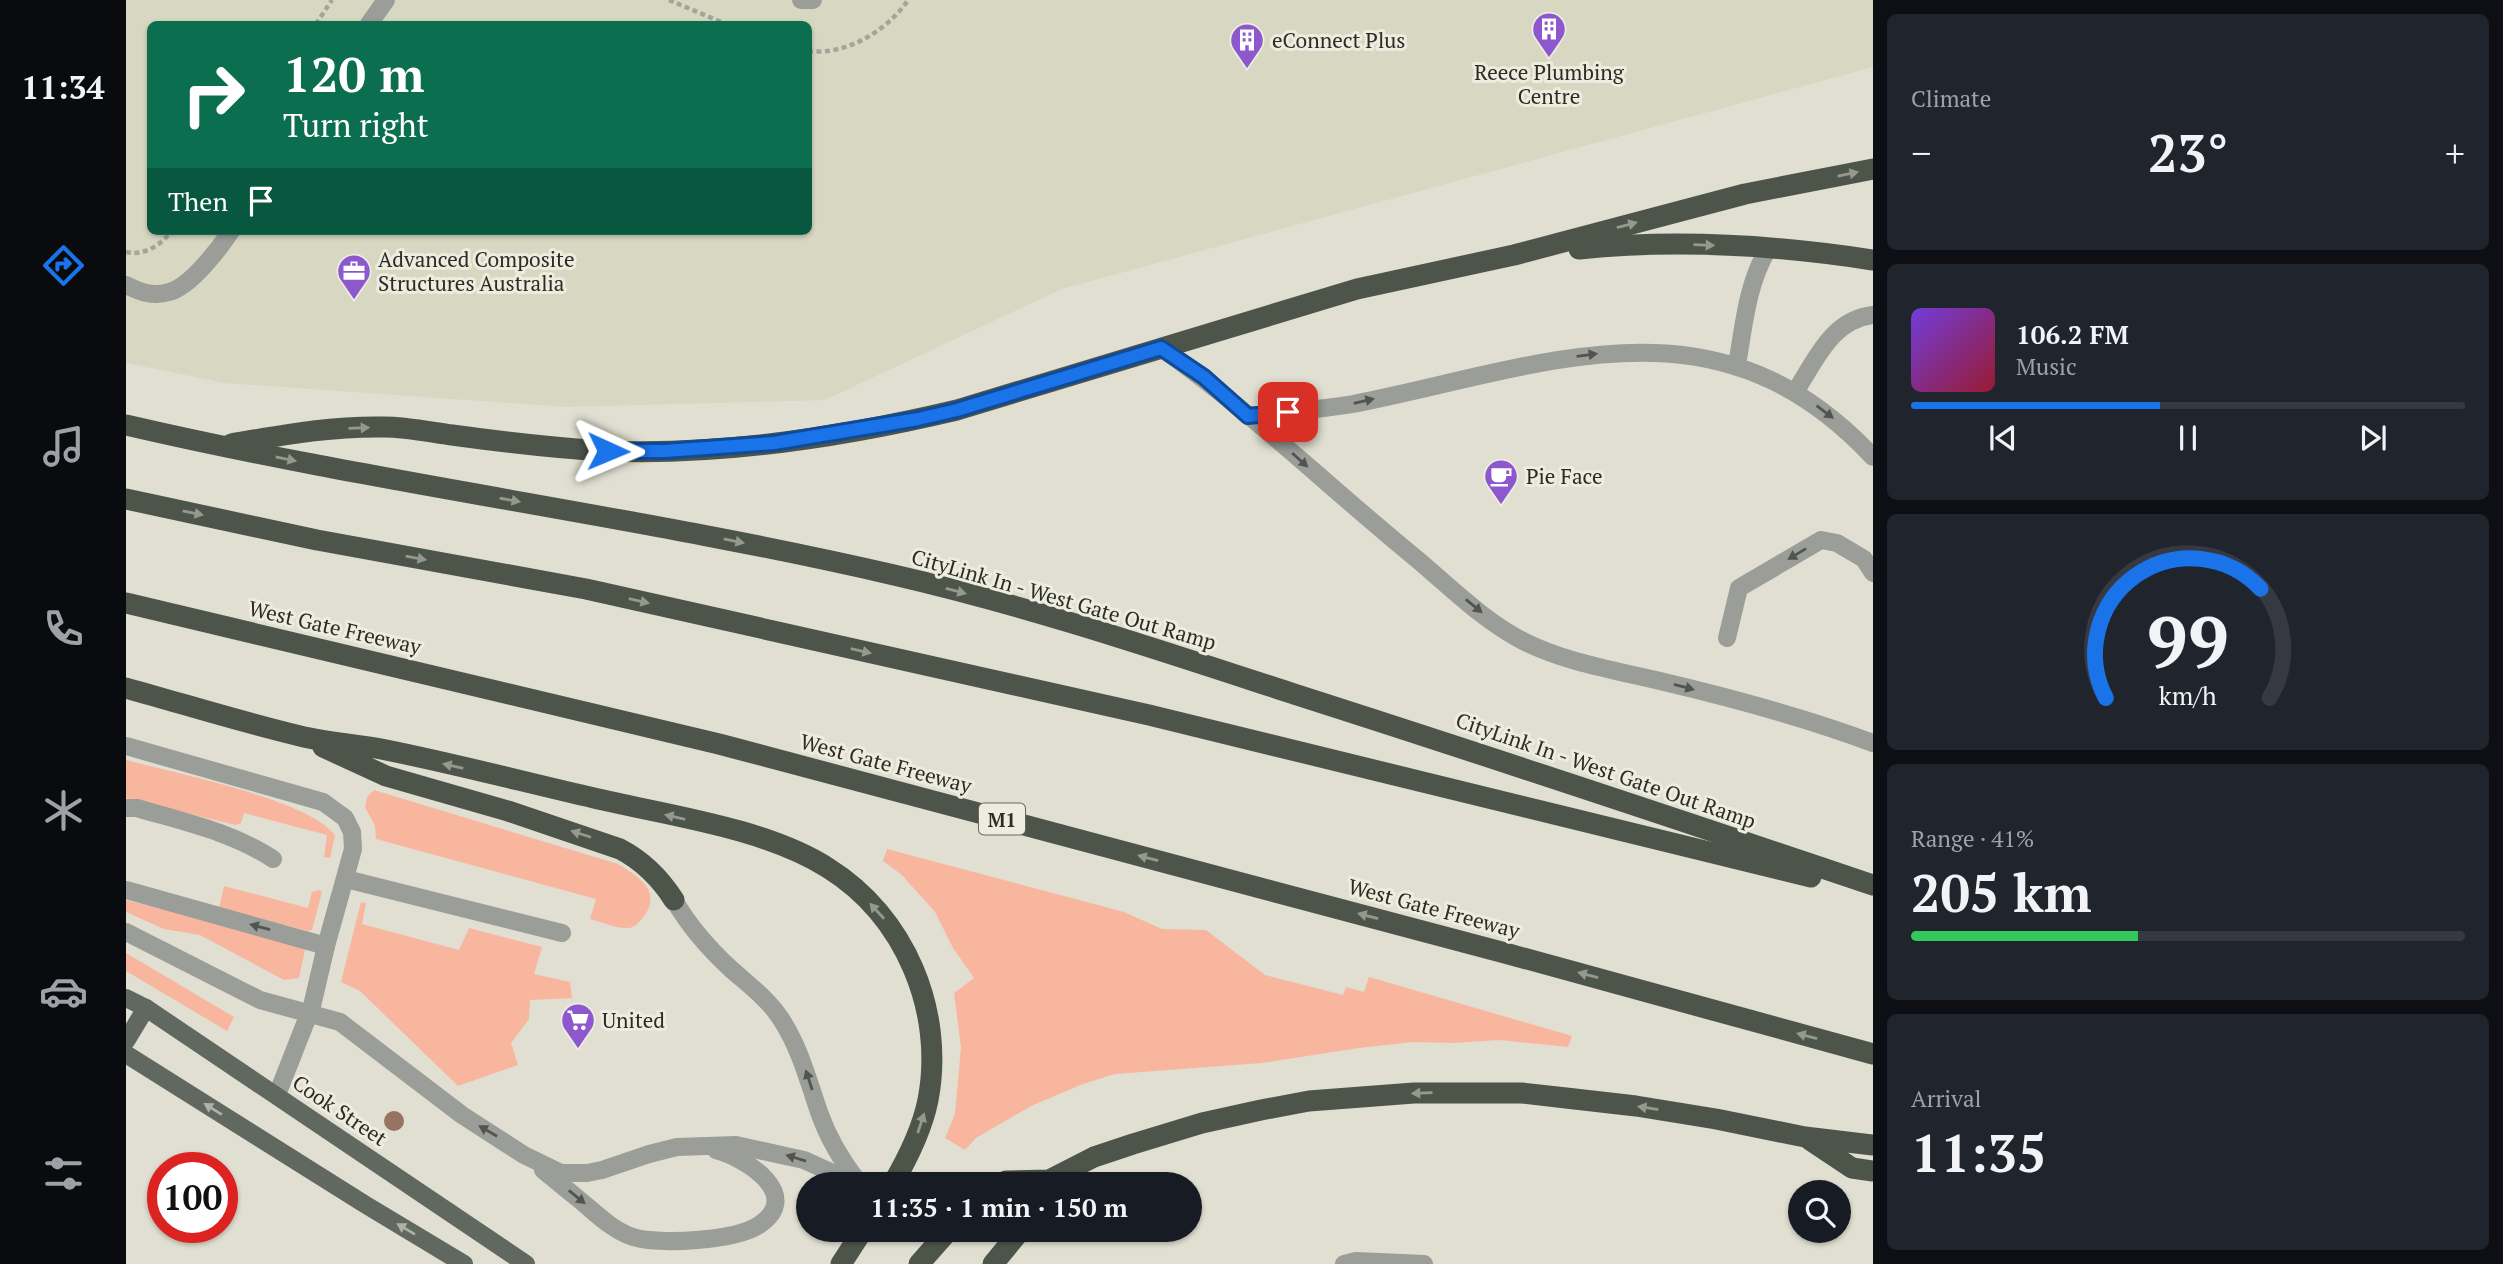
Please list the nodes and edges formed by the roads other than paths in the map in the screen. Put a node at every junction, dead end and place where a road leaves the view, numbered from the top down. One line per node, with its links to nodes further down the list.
1 (386, 0): 4 (street)
2 (801, 0): 3 (street)
3 (813, 0)
4 (371, 21)
5 (1873, 169): 8 (highway, one-way to 5)
6 (228, 235): 10 (street)
7 (1768, 249): 8 (highway, one-way to 7); 9 (highway); 13 (street)
8 (1514, 255): 12 (highway)
9 (1873, 260)
10 (126, 285)
11 (1873, 315): 14 (street)
12 (1161, 348): 15 (street); 17 (highway, one-way to 12)
13 (1737, 365): 14 (street); 15 (street, one-way to 13)
14 (1795, 392): 18 (street, one-way to 18)
15 (1248, 416): 25 (street, one-way to 25)
16 (126, 425): 17 (highway, CityLink In - West Gate Out Ramp)
17 (219, 446): 30 (highway, CityLink In - West Gate Out Ramp, one-way to 30)
18 (1873, 457)
19 (126, 499): 32 (highway, one-way to 32)
20 (1873, 573): 22 (street, one-way to 22)
21 (126, 603): 42 (highway, West Gate Freeway / M1, one-way to 21)
22 (1727, 638)
23 (126, 688): 24 (highway)
24 (301, 736): 33 (highway, one-way to 24); 51 (highway, one-way to 24)
25 (1873, 743)
26 (126, 746): 29 (street)
27 (126, 808): 28 (street)
28 (273, 859)
29 (346, 879): 35 (street); 36 (street)
30 (1873, 885)
31 (126, 890): 36 (street, one-way to 31)
32 (1873, 892)
33 (674, 900): 50 (street, one-way to 33)
34 (126, 932): 39 (street)
35 (562, 933)
36 (326, 946): 39 (street)
37 (126, 998): 38 (main road, Cook Street)
38 (146, 1008): 40 (main road); 43 (main road, Cook Street)
39 (309, 1015): 43 (street); 47 (street, one-way to 39)
40 (126, 1041)
41 (126, 1054): 56 (main road, one-way to 41)
42 (1873, 1054)
43 (277, 1095): 57 (main road, Cook Street)
44 (1805, 1137): 46 (highway); 48 (highway); 52 (highway, one-way to 52)
45 (696, 1145): 47 (street); 47 (street, one-way to 45); 49 (street, one-way to 45)
46 (1873, 1145)
47 (524, 1155)
48 (1873, 1171)
49 (831, 1172)
50 (851, 1172)
51 (898, 1172)
52 (1066, 1172)
53 (855, 1242): 58 (highway)
54 (938, 1242): 59 (highway)
55 (1011, 1242): 60 (highway)
56 (464, 1264)
57 (526, 1264)
58 (841, 1264)
59 (919, 1264)
60 (993, 1264)
61 (1344, 1264): 62 (street)
62 (1424, 1264)

